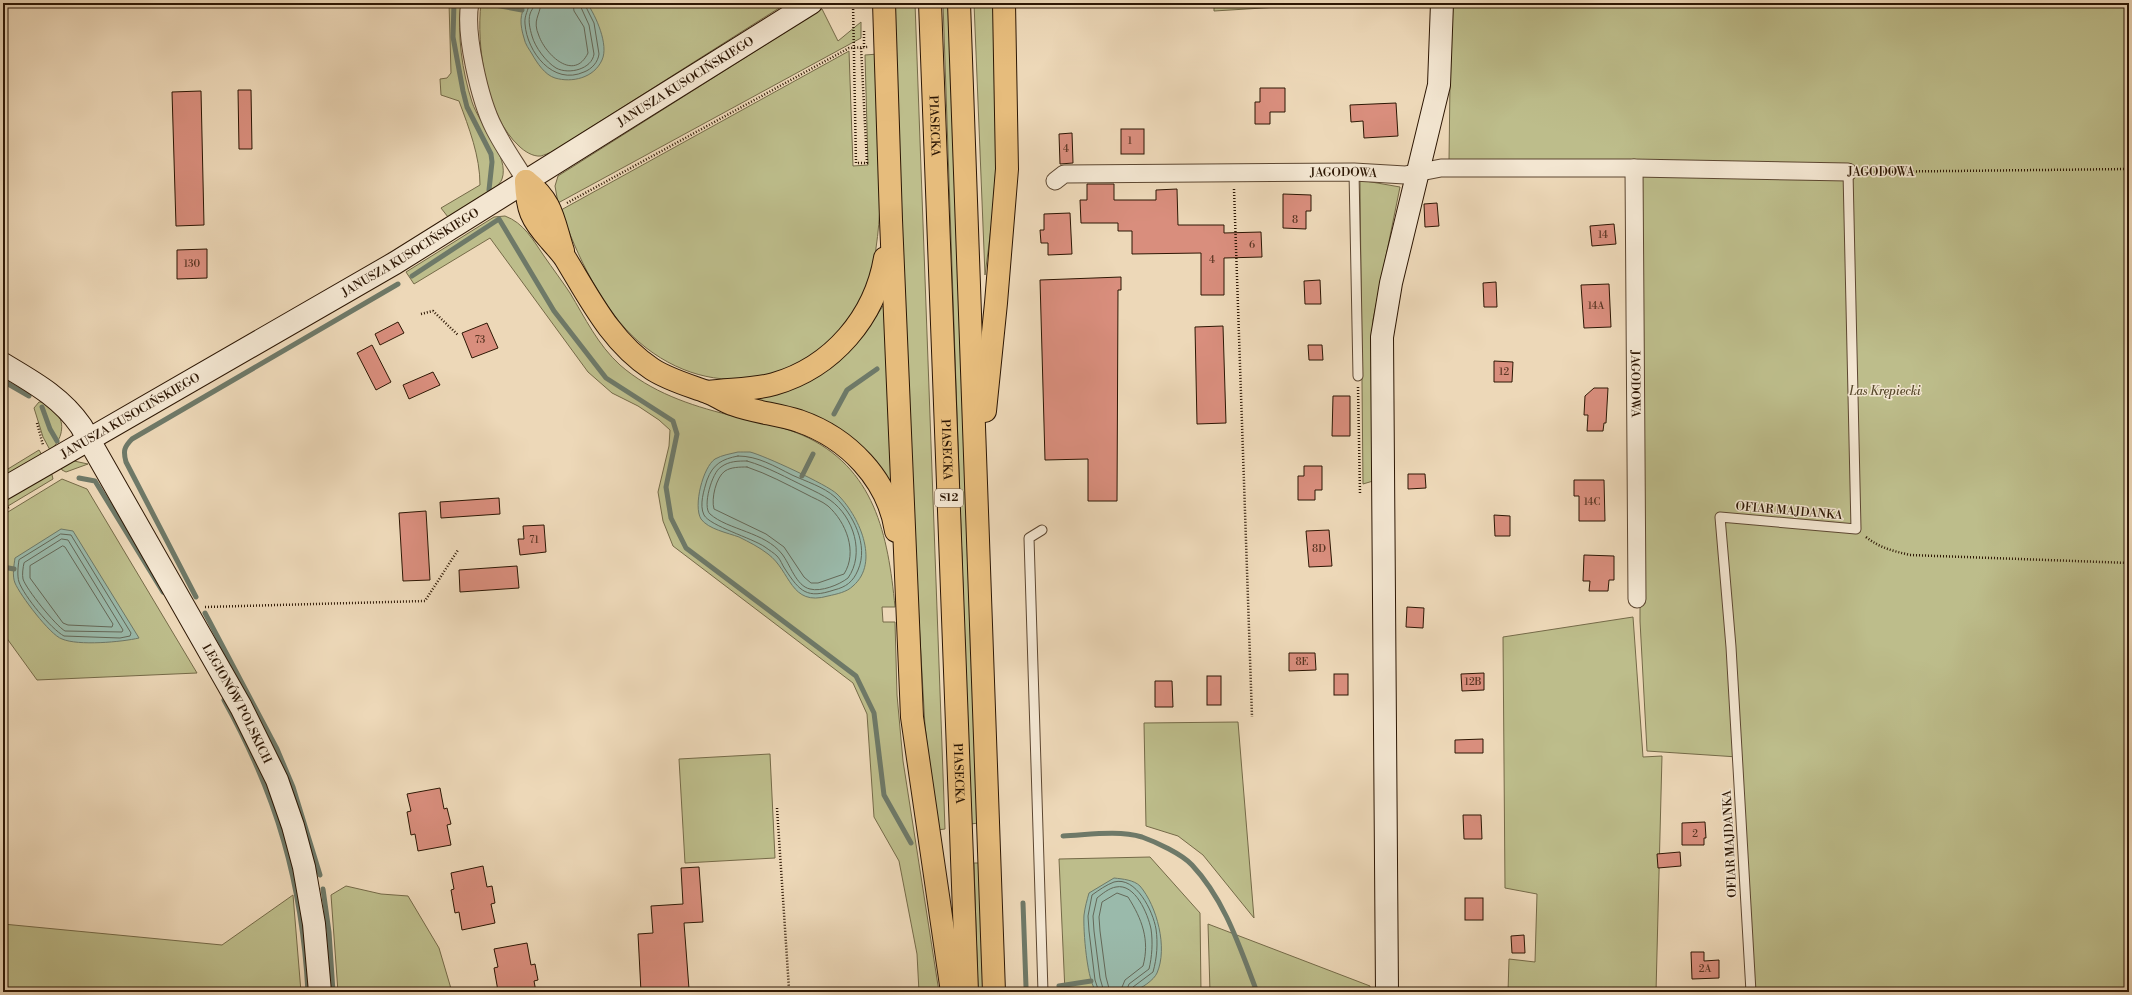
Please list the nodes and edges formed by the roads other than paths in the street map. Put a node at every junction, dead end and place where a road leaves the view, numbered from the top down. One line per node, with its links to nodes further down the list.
1 (470, 3): 12 (street)
2 (811, 3): 12 (street, JANUSZA KUSOCIŃSKIEGO)
3 (884, 3): 14 (highway)
4 (930, 3): 27 (highway, PIASECKA / S12)
5 (959, 3): 21 (highway, S12)
6 (1004, 3): 21 (highway)
7 (1442, 3): 10 (street)
8 (1634, 168): 10 (street, JAGODOWA); 11 (street, JAGODOWA); 23 (street, JAGODOWA)
9 (1354, 172): 10 (street, JAGODOWA); 13 (street, JAGODOWA); 17 (lane)
10 (1418, 172): 30 (street)
11 (1848, 172): 31 (lane, OFIAR MAJDANKA)
12 (526, 181): 15 (highway); 15 (highway); 19 (street, JANUSZA KUSOCIŃSKIEGO)
13 (1055, 181)
14 (891, 220): 18 (highway); 24 (highway)
15 (564, 256): 18 (highway)
16 (3, 364): 19 (street, LEGIONÓW POLSKICH)
17 (1358, 376)
18 (708, 392): 24 (highway)
19 (89, 439): 20 (street, JANUSZA KUSOCIŃSKIEGO); 25 (street, LEGIONÓW POLSKICH)
20 (3, 490)
21 (976, 490): 28 (highway, S12)
22 (1042, 530): 29 (lane)
23 (1637, 599)
24 (907, 604): 26 (highway)
25 (320, 992)
26 (952, 992)
27 (967, 992)
28 (994, 992)
29 (1043, 992)
30 (1387, 992)
31 (1751, 992)

